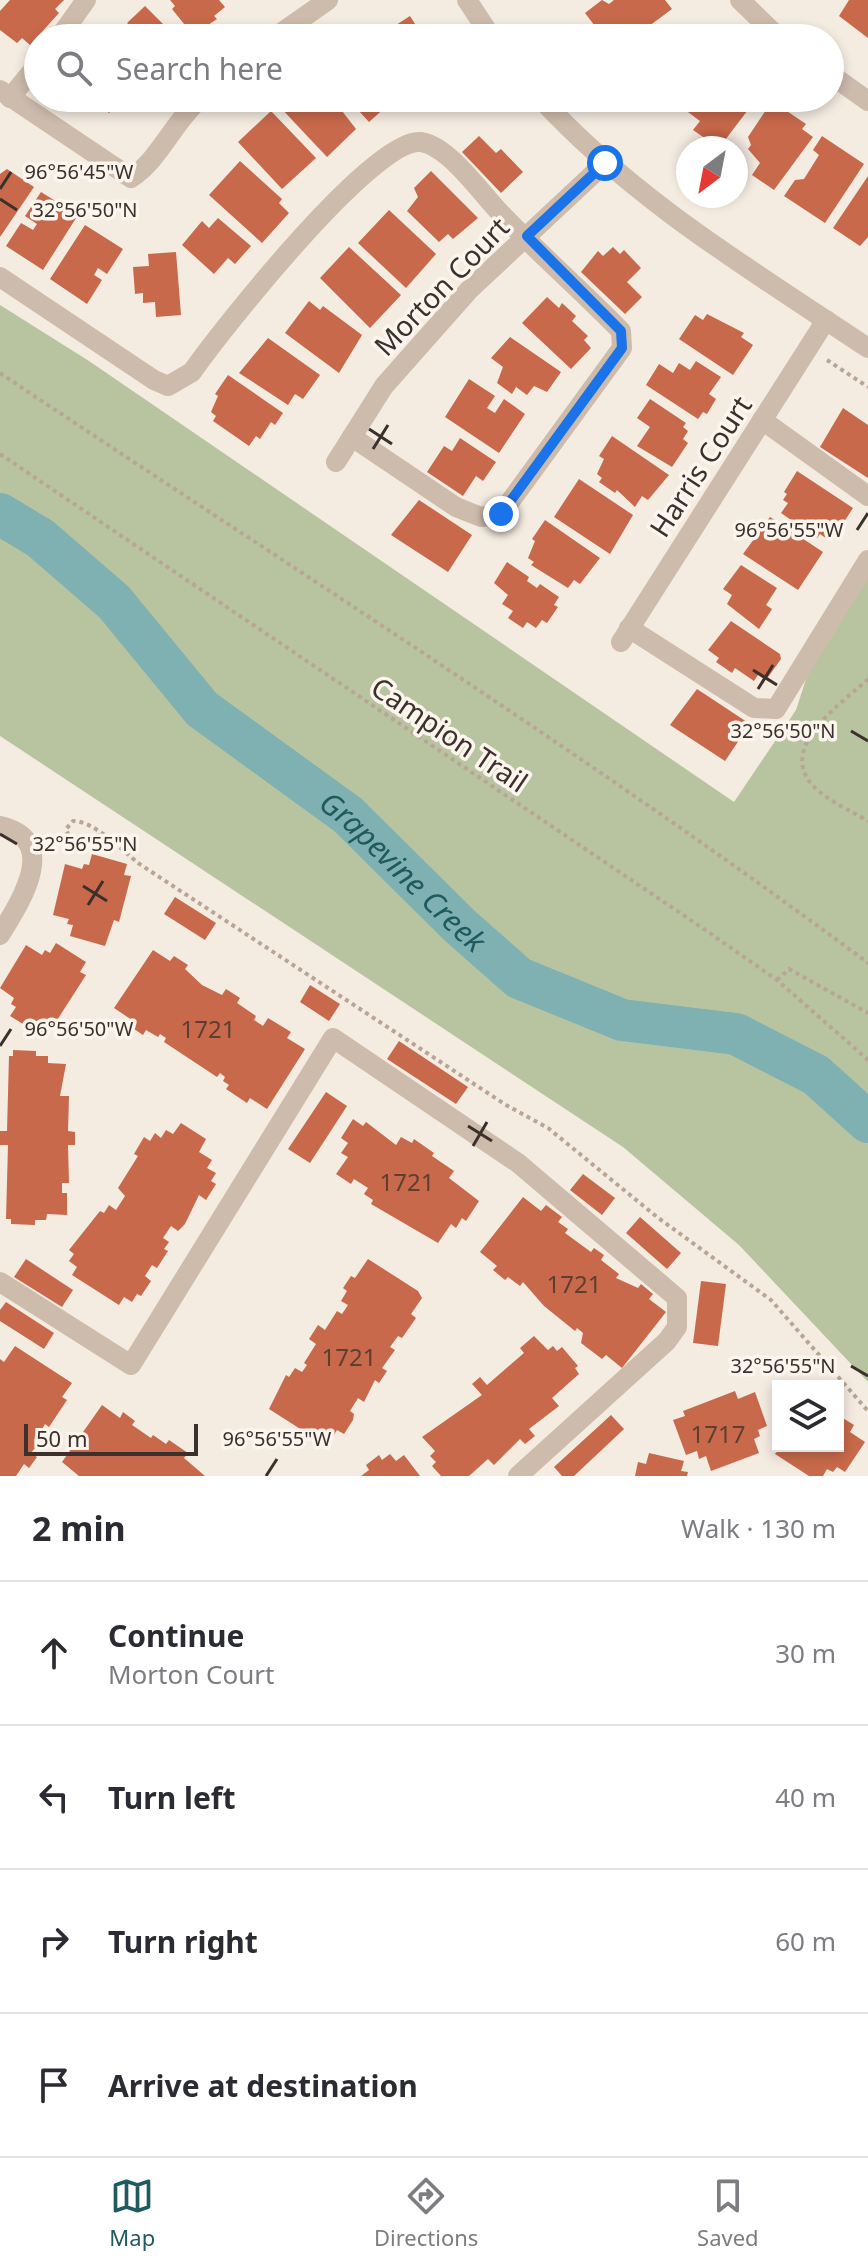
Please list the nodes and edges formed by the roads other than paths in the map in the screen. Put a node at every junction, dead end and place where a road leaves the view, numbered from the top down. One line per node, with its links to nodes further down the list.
1 (86, 0): 5 (street)
2 (328, 0): 6 (street)
3 (467, 0): 7 (street)
4 (740, 0): 8 (street)
5 (69, 24)
6 (294, 24)
7 (483, 24)
8 (765, 24)
9 (24, 77): 11 (street)
10 (844, 84): 12 (street)
11 (5, 94): 13 (street)
12 (868, 101)
13 (24, 107)
14 (32, 112): 15 (street)
15 (185, 112)
16 (554, 112): 17 (street)
17 (605, 163): 18 (street, Morton Court); 20 (street)
18 (527, 236): 19 (street); 23 (street, Morton Court); 23 (street)
19 (0, 277)
20 (826, 320): 21 (street); 22 (street, Harris Court)
21 (868, 348)
22 (762, 420): 25 (street); 26 (street, Harris Court)
23 (352, 437): 24 (street, Morton Court)
24 (336, 462)
25 (868, 496)
26 (868, 560)
27 (0, 826): 28 (street)
28 (0, 935)
29 (0, 1282): 30 (street)
30 (518, 1476)

